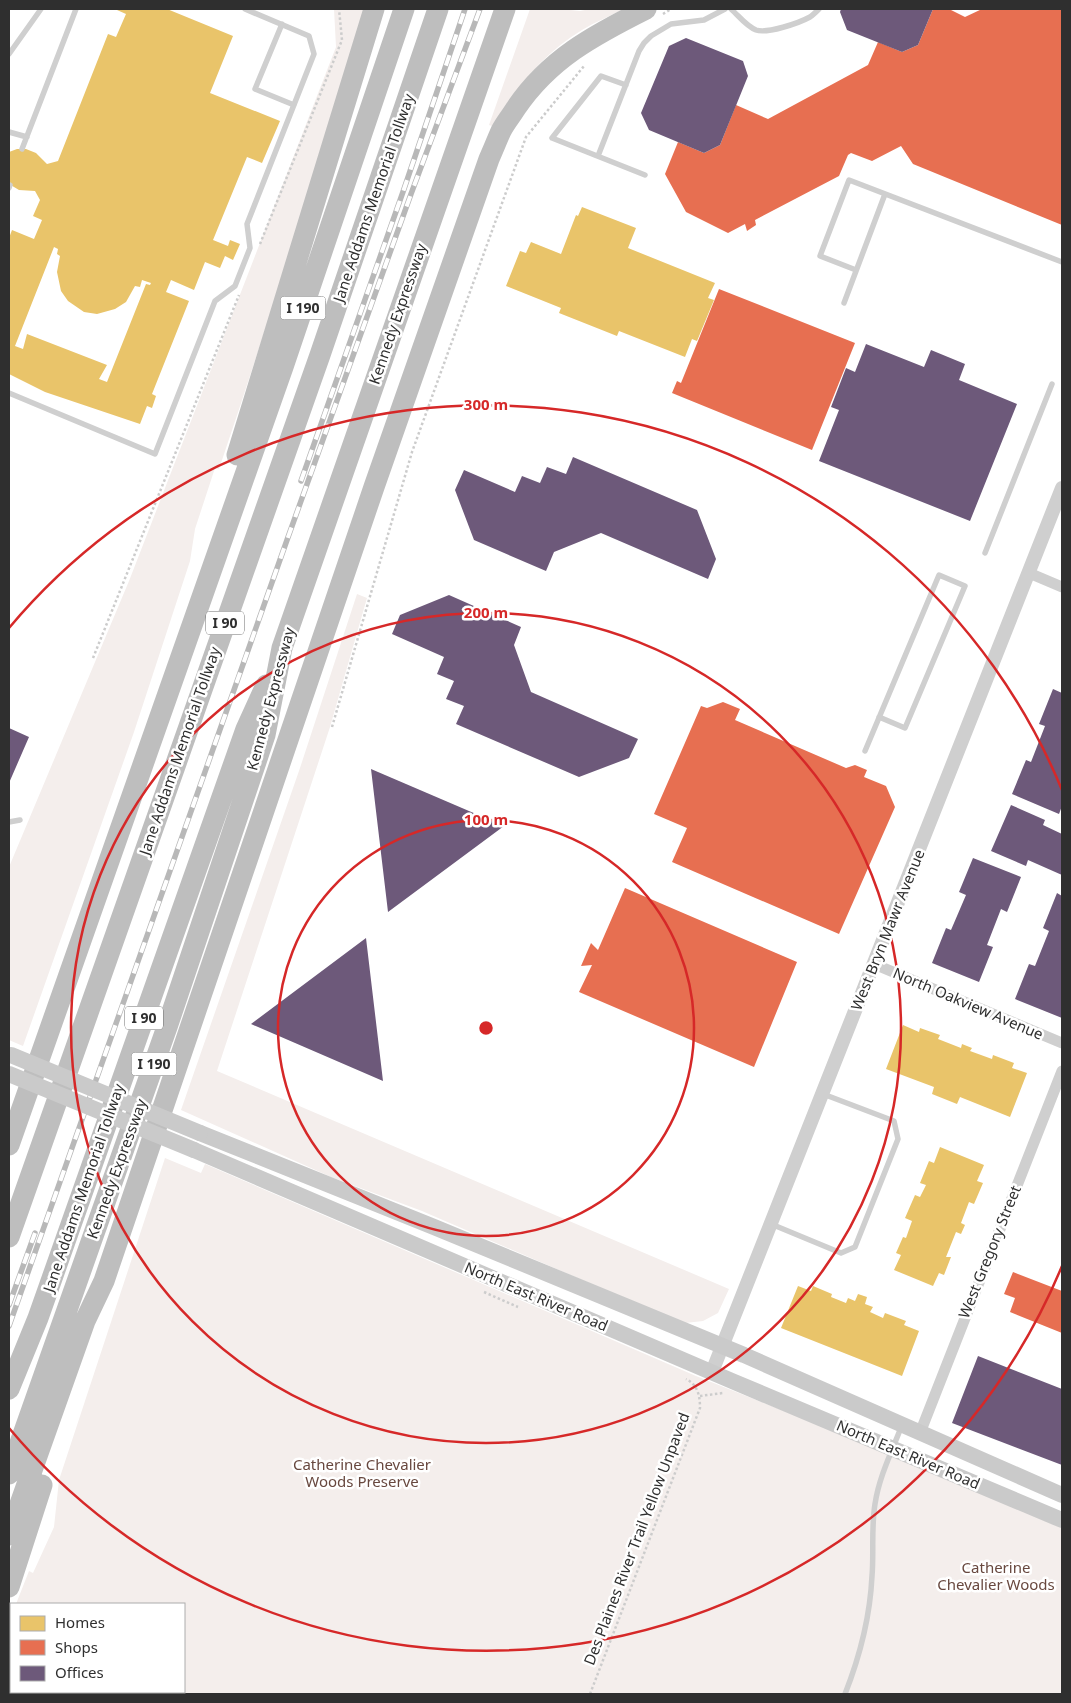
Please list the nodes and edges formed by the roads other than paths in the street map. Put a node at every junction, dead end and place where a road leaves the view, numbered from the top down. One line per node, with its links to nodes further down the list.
1 (41, 9): 13 (lane)
2 (76, 9): 17 (lane)
3 (245, 9): 12 (lane)
4 (374, 9): 31 (highway)
5 (404, 9): 31 (highway, I 190)
6 (438, 9): 45 (highway, Jane Addams Memorial Tollway / I 90)
7 (505, 9): 32 (highway, Kennedy Expressway / I 90)
8 (725, 9): 14 (lane)
9 (732, 9): 10 (lane)
10 (819, 9)
11 (656, 10): 46 (highway)
12 (282, 24): 15 (lane); 15 (lane)
13 (9, 54)
14 (626, 85): 19 (lane); 19 (lane)
15 (294, 105): 26 (lane)
16 (9, 132): 17 (lane)
17 (27, 136): 18 (lane)
18 (22, 149)
19 (598, 156): 20 (lane)
20 (646, 175)
21 (885, 194): 22 (lane); 23 (lane); 23 (lane)
22 (1062, 262)
23 (856, 270): 24 (lane)
24 (844, 303)
25 (1052, 384): 28 (lane)
26 (9, 393)
27 (1062, 488): 29 (street, West Bryn Mawr Avenue)
28 (985, 553)
29 (1029, 573): 30 (street); 37 (street, West Bryn Mawr Avenue)
30 (1062, 587)
31 (198, 605): 43 (highway, I 190)
32 (282, 648): 49 (highway, Jane Addams Memorial Tollway / I 90); 53 (highway, Kennedy Expressway / I 190)
33 (879, 717): 33 (lane); 34 (lane)
34 (865, 751)
35 (20, 820): 36 (lane)
36 (9, 822)
37 (874, 964): 38 (street, North Oakview Avenue); 42 (street, West Bryn Mawr Avenue)
38 (1062, 1043)
39 (10, 1055): 47 (main road, North East River Road, bridge)
40 (1062, 1071): 51 (street, West Gregory Street)
41 (9, 1074): 48 (main road, North East River Road, bridge)
42 (823, 1094): 44 (street, West Bryn Mawr Avenue); 44 (lane)
43 (9, 1145)
44 (771, 1224): 47 (street, West Bryn Mawr Avenue)
45 (9, 1237)
46 (104, 1281): 56 (highway); 57 (highway)
47 (722, 1347): 48 (street, West Bryn Mawr Avenue); 50 (main road, North East River Road)
48 (712, 1372): 52 (main road, North East River Road)
49 (9, 1389)
50 (902, 1425): 51 (main road, North East River Road); 52 (lane)
51 (920, 1433): 54 (main road, North East River Road)
52 (893, 1448): 55 (main road, North East River Road); 58 (lane)
53 (9, 1474)
54 (1062, 1495)
55 (1062, 1520)
56 (9, 1535)
57 (9, 1587)
58 (844, 1694)

